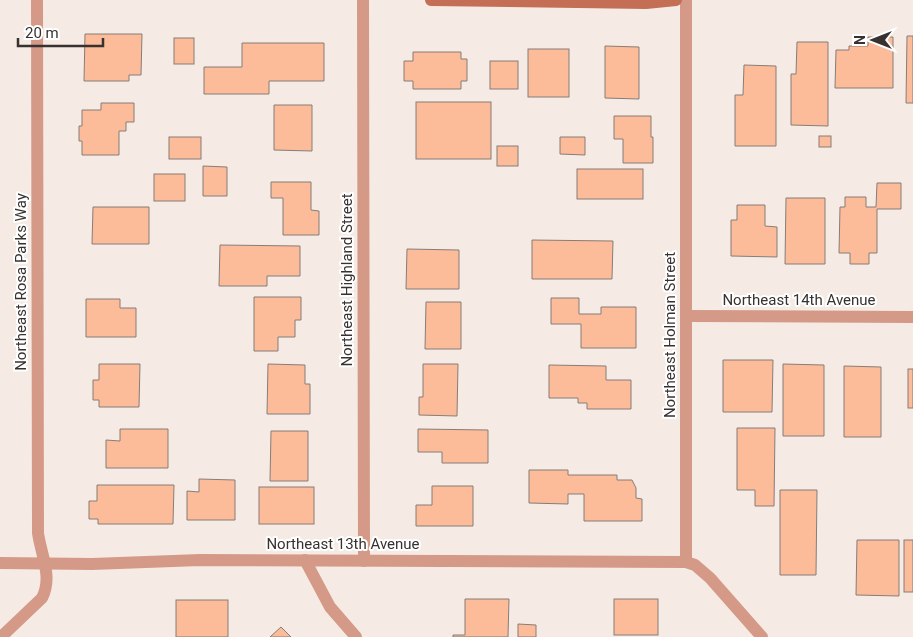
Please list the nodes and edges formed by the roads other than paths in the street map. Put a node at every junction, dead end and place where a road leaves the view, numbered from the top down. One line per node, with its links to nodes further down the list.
1 (37, 0): 12 (street, Northeast Rosa Parks Way)
2 (363, 0): 9 (street, Northeast Highland Street)
3 (431, 0): 4 (street)
4 (676, 0)
5 (686, 0): 6 (street, Northeast Holman Street)
6 (686, 316): 7 (street, Northeast 14th Avenue); 10 (street, Northeast Holman Street)
7 (913, 317)
8 (305, 560): 9 (street, Northeast 13th Avenue); 12 (street, Northeast 13th Avenue); 14 (street)
9 (364, 561): 10 (street, Northeast 13th Avenue)
10 (686, 562): 15 (street)
11 (0, 563): 12 (street, Northeast 13th Avenue)
12 (46, 563): 13 (street, Northeast Rosa Parks Way)
13 (1, 637)
14 (356, 637)
15 (762, 637)

